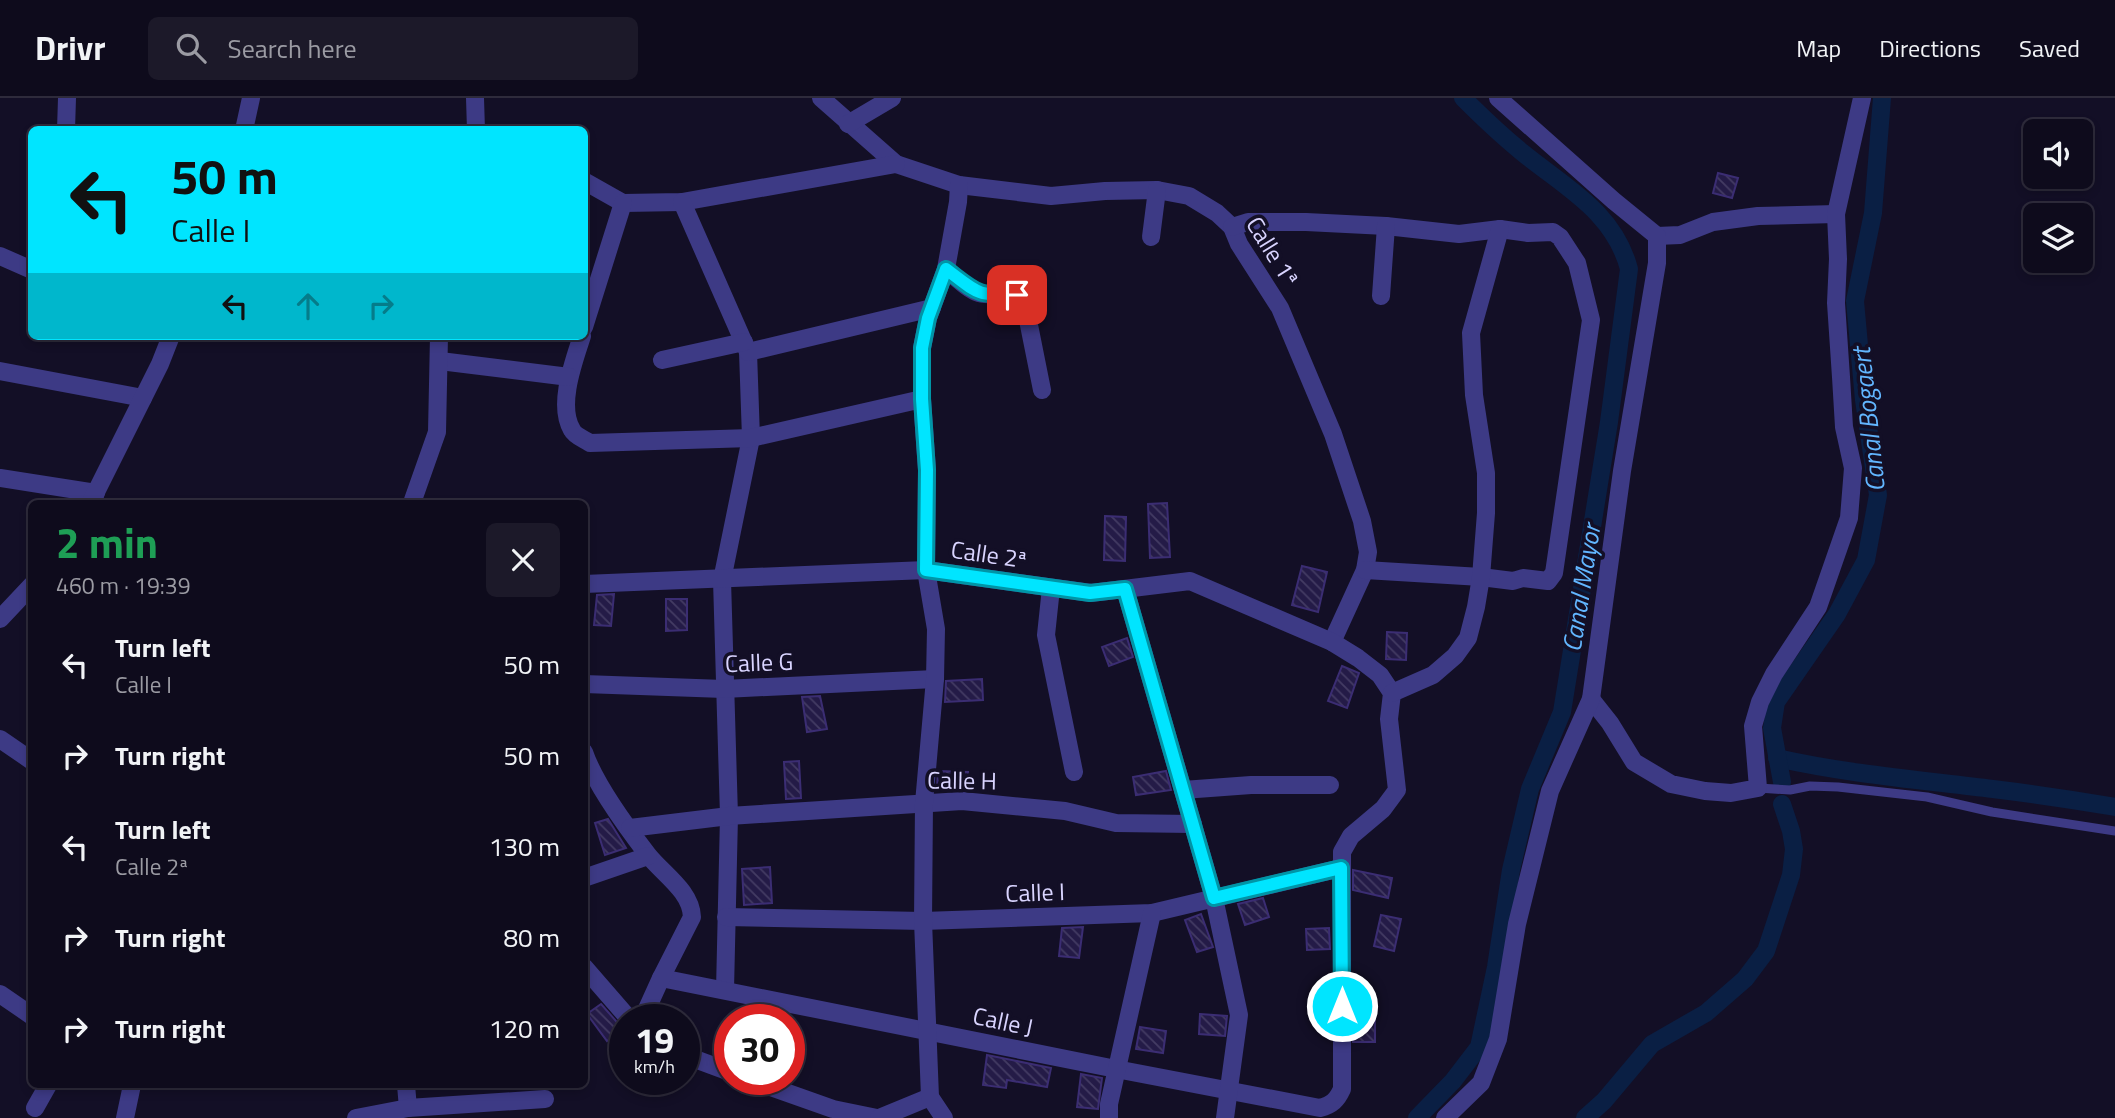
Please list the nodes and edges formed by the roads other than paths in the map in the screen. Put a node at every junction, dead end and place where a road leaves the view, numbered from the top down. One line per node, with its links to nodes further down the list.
1 (67, 98): 9 (street)
2 (251, 98): 10 (street)
3 (475, 98): 11 (street)
4 (821, 98): 8 (street, Calle 1ª)
5 (892, 98): 8 (street)
6 (1499, 98): 22 (street)
7 (1862, 98): 18 (street)
8 (848, 124): 12 (street, Calle 1ª)
9 (66, 126)
10 (245, 126)
11 (481, 126)
12 (896, 164): 14 (street, Calle 1ª); 16 (street)
13 (588, 183): 17 (street)
14 (959, 185): 15 (street, Calle 1ª); 26 (street)
15 (1157, 190): 20 (street, Calle 1ª); 23 (street)
16 (682, 202): 17 (street); 33 (street)
17 (623, 203): 29 (street)
18 (1836, 214): 22 (street); 65 (street)
19 (1386, 226): 20 (street); 21 (street); 27 (street)
20 (1232, 227): 46 (street, Calle 1ª)
21 (1500, 229): 47 (street); 47 (street)
22 (1657, 236): 59 (street)
23 (1151, 237)
24 (0, 256): 25 (street)
25 (28, 268)
26 (946, 269): 28 (street); 38 (street)
27 (1381, 296)
28 (932, 308): 33 (street); 40 (street)
29 (588, 314)
30 (169, 340): 39 (street)
31 (439, 340): 35 (street)
32 (581, 340): 37 (street)
33 (746, 347): 34 (street); 41 (street)
34 (662, 360)
35 (440, 361): 37 (street); 44 (street)
36 (0, 370): 39 (street)
37 (569, 377): 41 (street)
38 (1042, 390)
39 (143, 398): 43 (street)
40 (922, 399): 41 (street); 45 (street)
41 (751, 438): 48 (street)
42 (0, 478): 43 (street)
43 (93, 498)
44 (414, 500)
45 (926, 570): 48 (street, Calle 2ª); 50 (street, Calle 2ª); 55 (street)
46 (1365, 570): 47 (street); 54 (street, Calle 1ª)
47 (1481, 577): 58 (street)
48 (722, 580): 49 (street, Calle 2ª); 57 (street)
49 (588, 584)
50 (1051, 588): 51 (street, Calle 2ª); 63 (street)
51 (1125, 589): 54 (street, Calle 2ª); 66 (street)
52 (28, 596): 53 (street)
53 (0, 619)
54 (1332, 642): 58 (street, Calle 2ª)
55 (935, 679): 57 (street, Calle G); 67 (street)
56 (588, 684): 57 (street, Calle G)
57 (724, 689): 68 (street)
58 (1392, 693): 73 (street)
59 (1591, 699): 65 (street); 103 (street)
60 (0, 739): 61 (street)
61 (28, 758)
62 (588, 771): 70 (street)
63 (1074, 772)
64 (1330, 785): 66 (street)
65 (1758, 788): 71 (lane)
66 (1183, 790): 69 (street)
67 (924, 803): 68 (street, Calle H); 69 (street, Calle H); 78 (street)
68 (729, 816): 70 (street, Calle H); 77 (street)
69 (1193, 824): 75 (street)
70 (630, 828): 72 (street)
71 (2115, 831)
72 (648, 856): 74 (street); 80 (street)
73 (1341, 868): 75 (street, Calle I); 91 (street, Calle J)
74 (588, 877)
75 (1214, 898): 76 (street, Calle I); 91 (street)
76 (1152, 913): 78 (street, Calle I); 87 (street)
77 (726, 917): 78 (street, Calle I); 81 (street)
78 (923, 920): 86 (street)
79 (588, 972): 83 (street)
80 (661, 978): 81 (street, Calle J); 84 (street)
81 (725, 990): 86 (street, Calle J)
82 (0, 994): 85 (street)
83 (616, 1004)
84 (649, 1004)
85 (28, 1013)
86 (927, 1030): 87 (street, Calle J); 93 (street)
87 (1116, 1069): 91 (street, Calle J); 101 (street)
88 (46, 1088): 95 (street)
89 (131, 1088): 97 (street)
90 (406, 1088): 96 (street)
91 (1228, 1090): 102 (street)
92 (792, 1095): 99 (street)
93 (930, 1097): 99 (street); 100 (street)
94 (545, 1099): 96 (street)
95 (35, 1108)
96 (408, 1108): 98 (street)
97 (125, 1118)
98 (356, 1118)
99 (878, 1118)
100 (944, 1118)
101 (1109, 1118)
102 (1225, 1118)
103 (1445, 1118)

